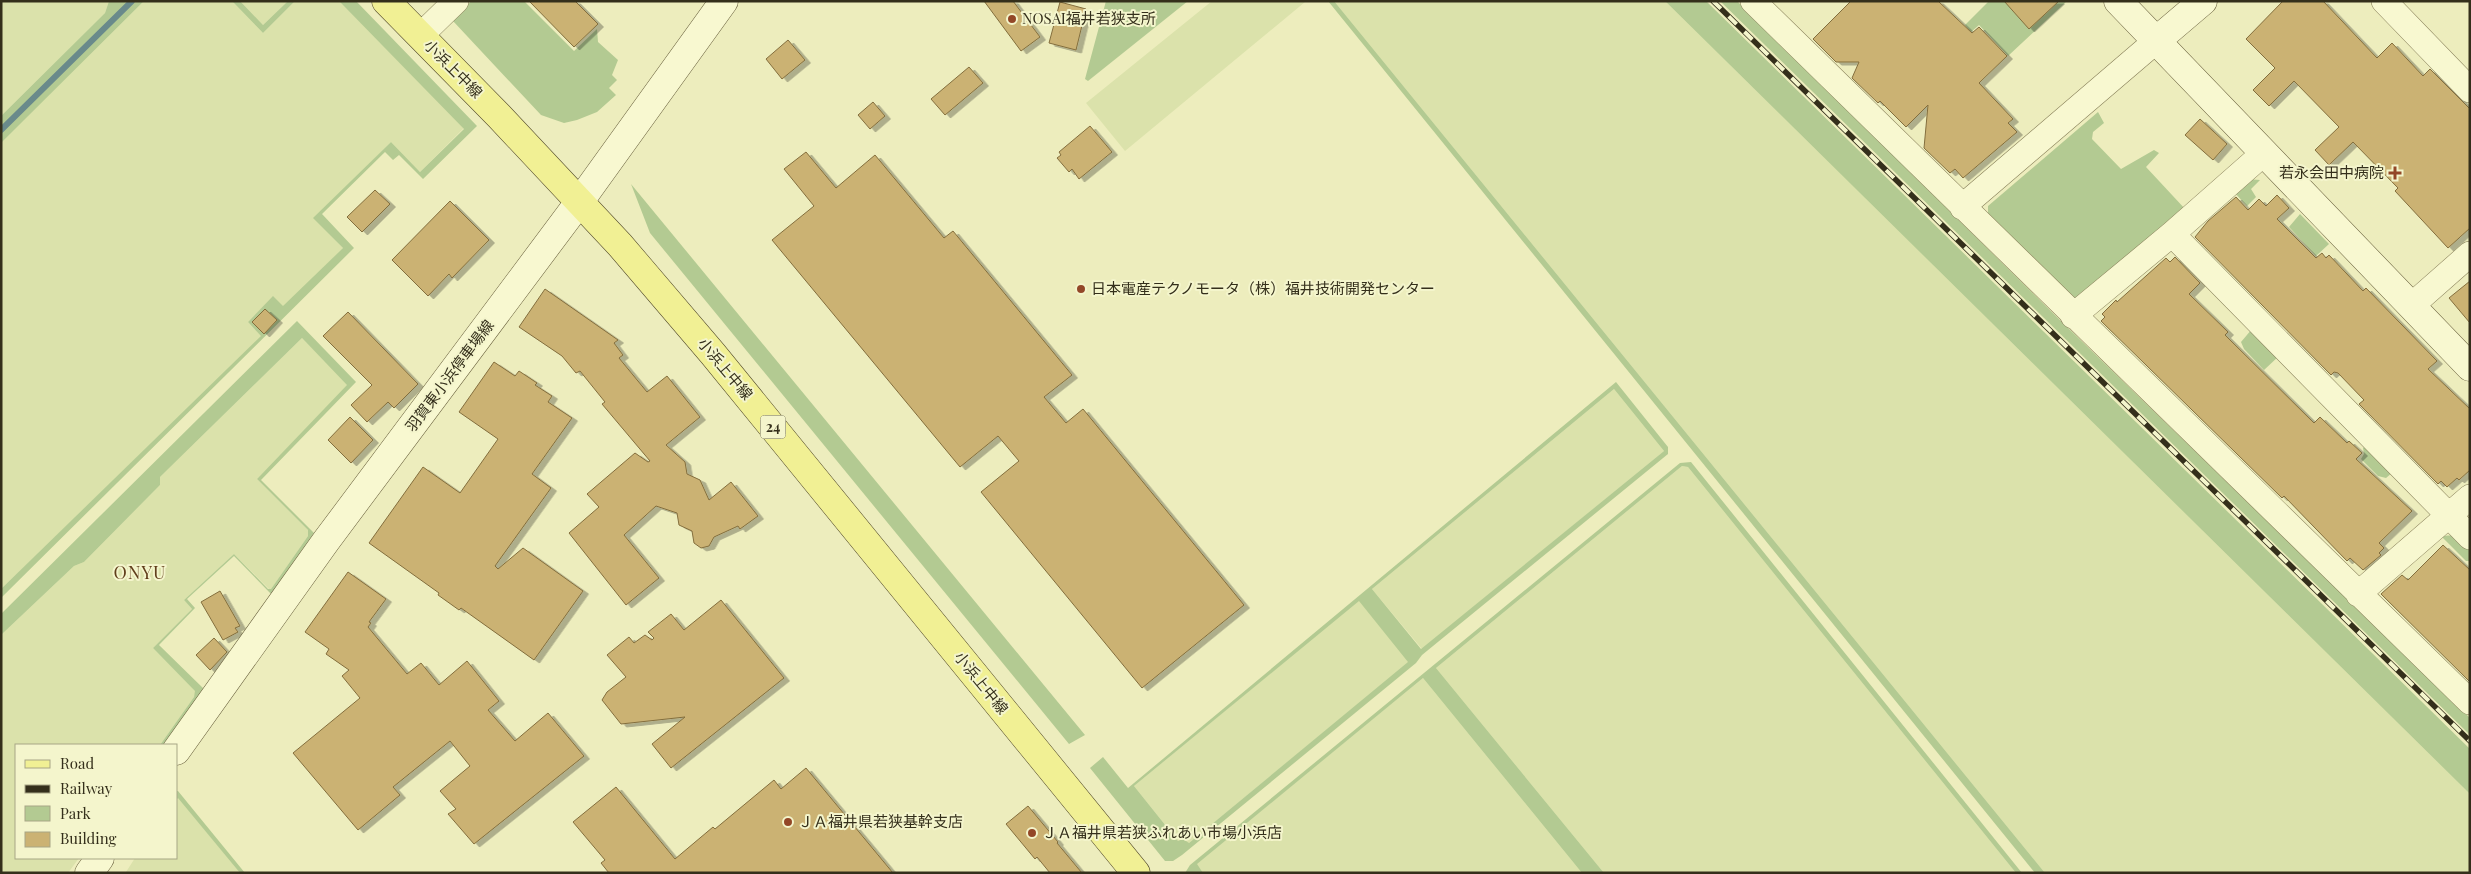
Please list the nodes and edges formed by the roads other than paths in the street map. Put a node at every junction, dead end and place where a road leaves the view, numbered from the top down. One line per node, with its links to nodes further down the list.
1 (386, 1): 8 (main road, 小浜上中線 / 24)
2 (456, 1): 8 (street)
3 (724, 1): 12 (main road, 羽賀東小浜停車場線)
4 (1754, 1): 13 (street)
5 (2118, 1): 9 (main road)
6 (2203, 1): 9 (main road)
7 (2384, 1): 10 (street)
8 (420, 36): 12 (main road, 小浜上中線 / 24)
9 (2156, 41): 11 (main road); 13 (street)
10 (2470, 90)
11 (2264, 153): 14 (street); 16 (main road)
12 (580, 201): 24 (main road, 羽賀東小浜停車場線); 27 (main road, 小浜上中線 / 24)
13 (1962, 207): 17 (street)
14 (2172, 234): 17 (street); 20 (street)
15 (2470, 254): 16 (street)
16 (2411, 306): 18 (main road)
17 (2073, 316): 22 (street)
18 (2470, 367)
19 (2470, 497): 20 (street)
20 (2448, 515): 21 (street); 22 (street)
21 (2470, 537)
22 (2358, 594): 23 (street)
23 (2470, 702)
24 (178, 748)
25 (99, 859): 26 (main road)
26 (89, 873)
27 (1136, 873)

